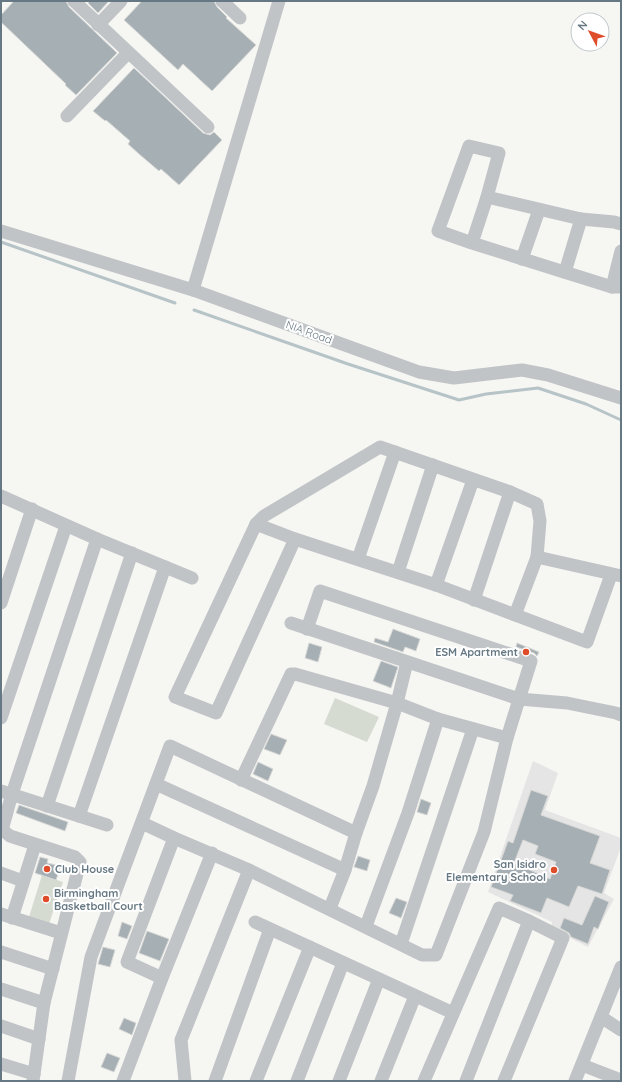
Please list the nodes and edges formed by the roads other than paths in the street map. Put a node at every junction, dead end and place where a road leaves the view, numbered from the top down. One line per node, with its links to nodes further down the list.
1 (74, 1): 6 (street)
2 (121, 1): 6 (street)
3 (222, 1): 5 (street)
4 (279, 1): 20 (street)
5 (240, 18)
6 (98, 25): 7 (street)
7 (128, 53): 8 (street); 9 (street)
8 (67, 116)
9 (208, 127)
10 (487, 197): 11 (street); 15 (street); 15 (street)
11 (539, 210): 12 (street); 17 (street)
12 (581, 219): 13 (street); 18 (street)
13 (621, 224)
14 (1, 231): 20 (street, NIA Road)
15 (472, 243): 17 (street)
16 (621, 251): 19 (street)
17 (522, 259): 18 (street)
18 (565, 272): 19 (street)
19 (617, 287)
20 (193, 290): 21 (street, NIA Road)
21 (621, 398)
22 (395, 452): 23 (street); 28 (street); 34 (street)
23 (434, 465): 24 (street); 36 (street)
24 (473, 480): 25 (street); 39 (street)
25 (510, 492): 33 (street); 40 (street)
26 (1, 496): 27 (street)
27 (32, 509): 29 (street); 41 (street)
28 (256, 524): 31 (street); 31 (street)
29 (66, 526): 30 (street); 49 (street)
30 (97, 539): 32 (street); 55 (street)
31 (295, 539): 34 (street)
32 (132, 553): 35 (street); 56 (street)
33 (538, 557): 37 (street); 42 (street)
34 (358, 559): 36 (street)
35 (165, 567): 38 (street); 57 (street)
36 (398, 572): 39 (street)
37 (616, 575): 42 (street)
38 (192, 578)
39 (436, 585): 40 (street)
40 (474, 600): 42 (street)
41 (1, 603)
42 (515, 615)
43 (291, 623): 44 (street)
44 (307, 629): 45 (street); 46 (street)
45 (407, 662): 46 (street); 47 (street)
46 (520, 699): 48 (street); 52 (street)
47 (397, 703): 50 (street); 53 (street); 61 (street)
48 (621, 715)
49 (1, 718)
50 (438, 719): 51 (street); 73 (street)
51 (473, 729): 52 (street); 76 (street)
52 (507, 738): 76 (street)
53 (241, 780): 54 (street); 61 (street)
54 (156, 784): 58 (street); 66 (street)
55 (6, 792): 56 (street); 60 (street)
56 (47, 806): 57 (street)
57 (79, 816): 59 (street)
58 (142, 823): 62 (street); 96 (street)
59 (107, 825)
60 (1, 830): 63 (street)
61 (356, 833): 66 (street)
62 (174, 838): 64 (street); 82 (street)
63 (35, 845): 68 (street); 75 (street)
64 (212, 853): 65 (street); 82 (street)
65 (249, 870): 69 (street); 98 (street)
66 (345, 870): 69 (street)
67 (1, 873): 68 (street)
68 (23, 881): 70 (street)
69 (330, 908): 73 (street)
70 (7, 916): 75 (street)
71 (529, 921): 87 (street); 105 (street); 106 (street)
72 (255, 922): 74 (street)
73 (366, 926): 76 (street)
74 (270, 929): 77 (street); 99 (street)
75 (61, 933): 81 (street)
76 (401, 944)
77 (310, 947): 79 (street); 100 (street)
78 (1, 952): 81 (street)
79 (343, 963): 83 (street); 101 (street)
80 (621, 967): 88 (street)
81 (53, 968): 86 (street)
82 (162, 978): 97 (street)
83 (379, 979): 85 (street); 102 (street)
84 (1, 989): 86 (street)
85 (415, 996): 87 (street); 103 (street)
86 (44, 1003): 91 (street)
87 (453, 1014): 104 (street)
88 (601, 1017): 90 (street); 93 (street)
89 (1, 1026): 91 (street)
90 (621, 1030)
91 (39, 1039): 94 (street)
92 (1, 1064): 94 (street)
93 (582, 1065): 95 (street); 107 (street)
94 (34, 1077)
95 (621, 1080)
96 (68, 1081)
97 (123, 1081)
98 (185, 1081)
99 (215, 1081)
100 (256, 1081)
101 (297, 1081)
102 (339, 1081)
103 (381, 1081)
104 (424, 1081)
105 (466, 1081)
106 (504, 1081)
107 (575, 1081)

